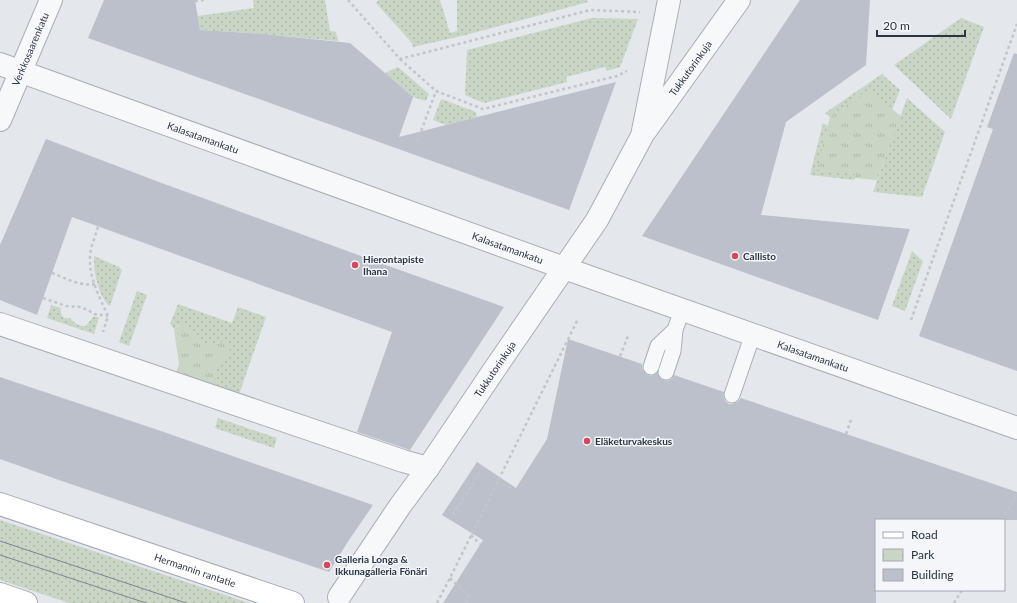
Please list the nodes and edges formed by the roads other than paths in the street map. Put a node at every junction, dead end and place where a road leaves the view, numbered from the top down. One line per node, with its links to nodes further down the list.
1 (51, 0): 5 (street, Verkkosaarenkatu)
2 (739, 0): 7 (street, Tukkutorinkuja)
3 (667, 10): 7 (street, Tukkutorinkuja)
4 (0, 64): 5 (street, Kalasatamankatu)
5 (21, 71): 6 (street, Verkkosaarenkatu); 8 (street, Kalasatamankatu)
6 (0, 120)
7 (642, 136): 8 (street, Tukkutorinkuja)
8 (564, 268): 9 (street, Kalasatamankatu); 17 (street, Tukkutorinkuja)
9 (682, 310): 11 (lane); 12 (street, Kalasatamankatu)
10 (0, 324): 17 (street)
11 (675, 330): 13 (lane); 14 (lane)
12 (753, 334): 15 (lane); 16 (street, Kalasatamankatu)
13 (651, 367)
14 (666, 372)
15 (732, 395)
16 (1017, 428)
17 (428, 468): 20 (street, Tukkutorinkuja)
18 (0, 504): 22 (main road, Hermannin rantatie)
19 (0, 594): 21 (main road)
20 (339, 597)
21 (26, 603)
22 (293, 603)

